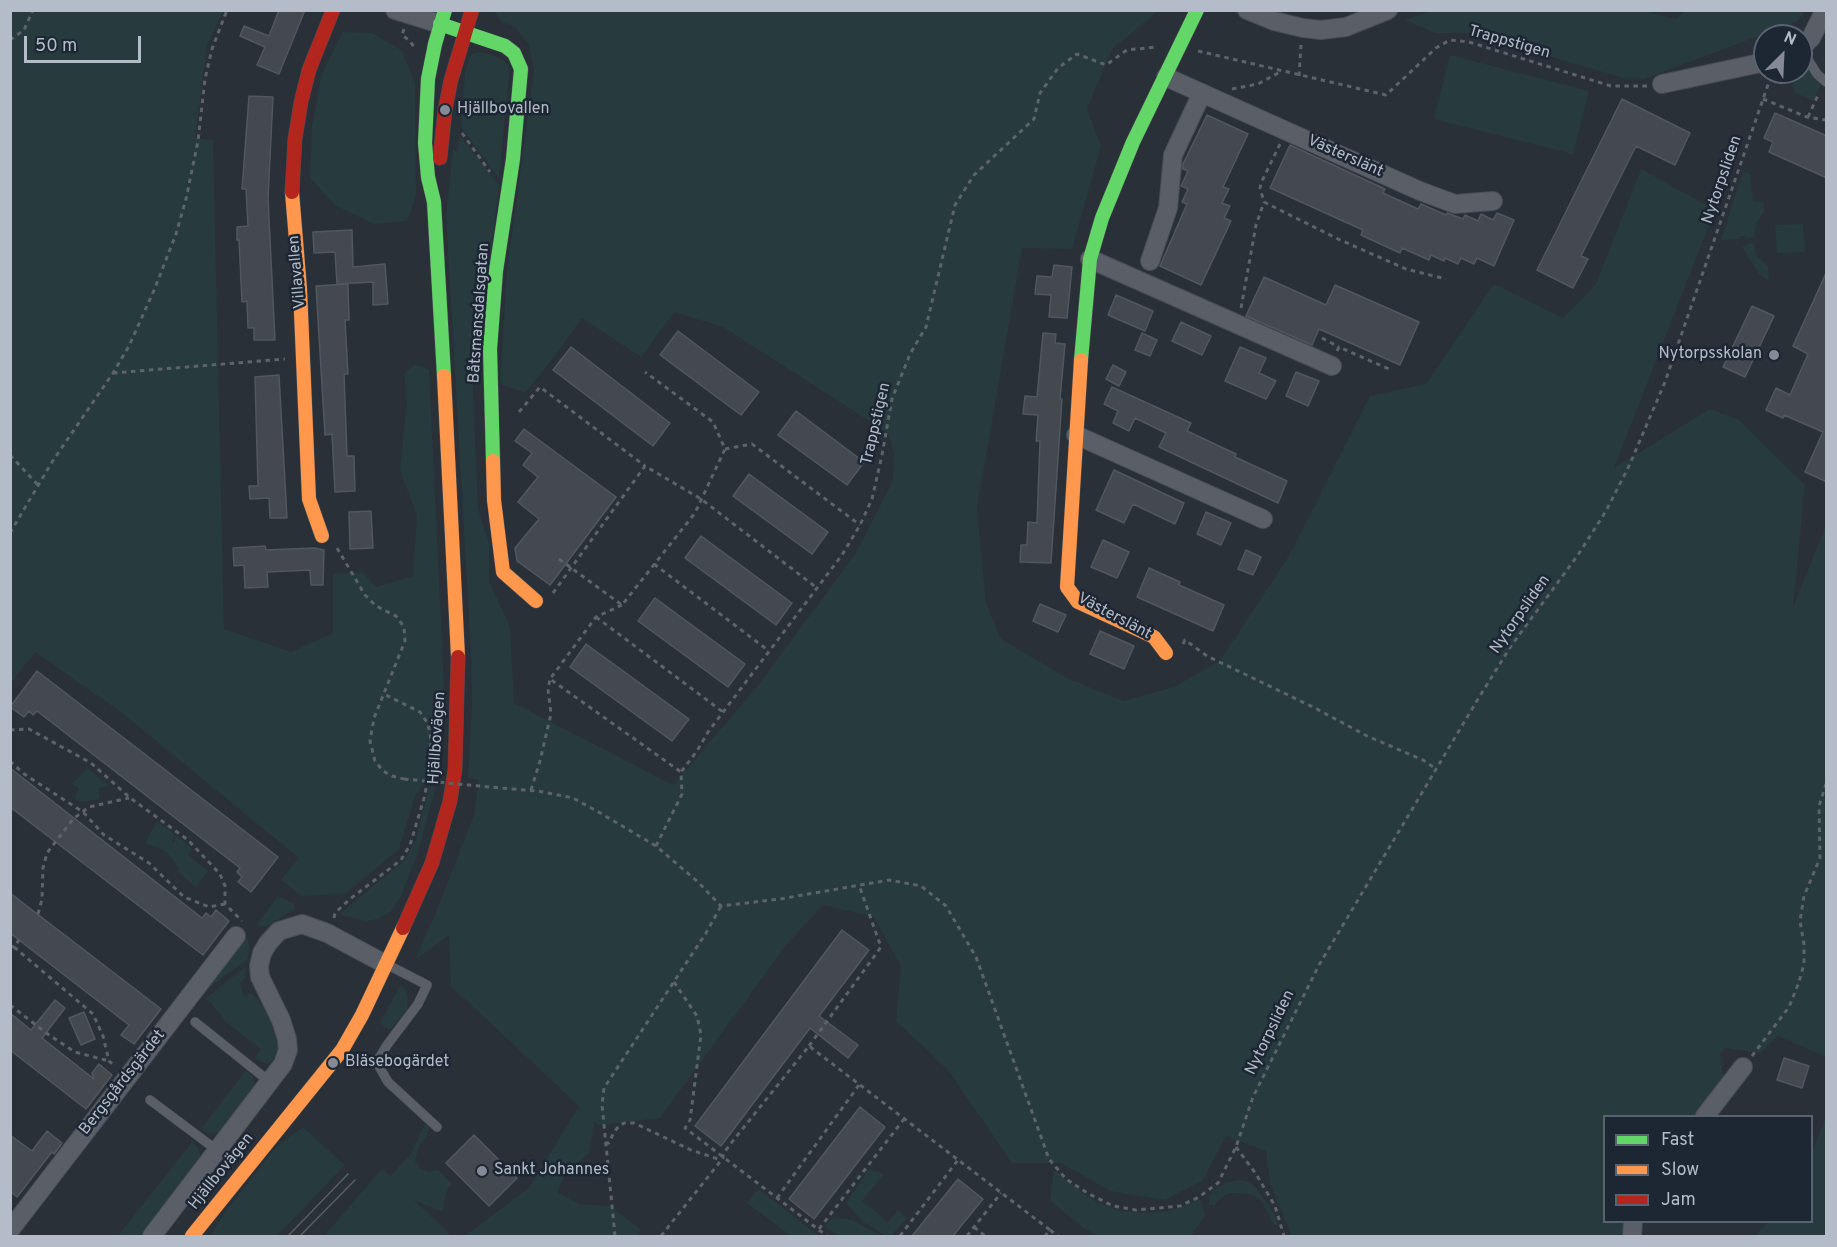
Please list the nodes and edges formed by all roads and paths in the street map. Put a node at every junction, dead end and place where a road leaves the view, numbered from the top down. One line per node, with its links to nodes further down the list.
1 (33, 10): 15 (path)
2 (227, 10): 44 (path)
3 (333, 10): 40 (street, Villavallen)
4 (395, 10): 11 (street)
5 (472, 10): 13 (street, Hjällbovägen)
6 (1197, 10): 21 (street, Västerslänt)
7 (1247, 10): 10 (street)
8 (1388, 10): 12 (street)
9 (1825, 10): 14 (street)
10 (1276, 16): 12 (street)
11 (442, 17): 13 (street); 32 (street, Hjällbovägen)
12 (1303, 28): 22 (path)
13 (465, 33): 32 (street, Hjällbovägen); 60 (street, Båtsmansdalsgatan)
14 (1813, 34)
15 (10, 40)
16 (1163, 47): 53 (path, Trappstigen)
17 (1193, 50): 20 (path, Trappstigen)
18 (1753, 65): 24 (street)
19 (1813, 68): 23 (lane)
20 (1280, 72): 22 (path, Trappstigen); 26 (path)
21 (1166, 76): 26 (street, Västerslänt); 34 (street, Västerslänt)
22 (1299, 76): 24 (path, Trappstigen)
23 (1826, 82): 28 (path)
24 (1662, 84)
25 (1768, 84): 27 (path, Nytorpsliden)
26 (1207, 95): 31 (street, Västerslänt); 35 (street)
27 (1763, 99): 28 (path); 71 (path, Nytorpsliden)
28 (1808, 117): 29 (path)
29 (1827, 120)
30 (1283, 137): 33 (path)
31 (1493, 201)
32 (434, 202): 86 (street, Hjällbovägen)
33 (1264, 202): 36 (path); 37 (path)
34 (1090, 260): 37 (street); 46 (street, Västerslänt)
35 (1150, 261)
36 (1446, 279)
37 (1236, 323): 41 (street)
38 (1322, 338): 39 (path)
39 (1339, 347): 41 (path); 42 (path)
40 (303, 358): 44 (path); 55 (street, Villavallen)
41 (1332, 366)
42 (1389, 369)
43 (645, 372): 47 (path)
44 (113, 373): 50 (path)
45 (519, 412): 49 (path)
46 (1077, 435): 52 (street); 65 (street, Västerslänt)
47 (725, 449): 51 (path); 53 (path)
48 (10, 455): 50 (path)
49 (645, 466): 51 (path); 58 (path)
50 (39, 485): 54 (path)
51 (701, 499): 57 (path); 59 (path)
52 (1263, 519)
53 (860, 525): 59 (path, Trappstigen)
54 (10, 533)
55 (322, 536): 67 (path)
56 (559, 559): 58 (path)
57 (654, 564): 61 (path); 64 (path)
58 (572, 569): 60 (path); 61 (path)
59 (817, 588): 64 (path, Trappstigen)
60 (536, 601)
61 (622, 605): 62 (path)
62 (596, 617): 66 (path); 68 (path)
63 (1185, 640): 71 (path)
64 (769, 651): 68 (path, Trappstigen)
65 (1166, 653)
66 (550, 679): 72 (path); 74 (path)
67 (384, 694): 74 (path, bridge); 82 (path)
68 (723, 712): 72 (path, Trappstigen)
69 (10, 730): 75 (path)
70 (10, 761): 76 (path)
71 (1437, 769): 101 (path, Nytorpsliden)
72 (681, 772): 77 (path, Trappstigen)
73 (1827, 784): 92 (path)
74 (531, 790): 77 (path)
75 (129, 797): 76 (path); 79 (path)
76 (83, 812): 79 (path); 81 (path)
77 (656, 846): 80 (path)
78 (859, 885): 80 (path, Nytorpsliden); 90 (path); 101 (path, Nytorpsliden)
79 (225, 904): 83 (path)
80 (721, 906): 87 (path)
81 (38, 914)
82 (327, 933): 86 (street); 94 (street)
83 (236, 936): 93 (street, Bergsgårdsgärdet)
84 (19, 940): 85 (path)
85 (12, 946): 91 (path)
86 (385, 964): 99 (lane); 112 (street, Hjällbovägen)
87 (674, 982): 100 (path); 103 (path)
88 (10, 1005): 91 (path)
89 (195, 1022): 94 (lane)
90 (809, 1046): 95 (path); 103 (path)
91 (108, 1061): 93 (path)
92 (1743, 1067): 97 (street)
93 (128, 1078): 108 (street, Bergsgårdsgärdet)
94 (270, 1082): 102 (street)
95 (859, 1085): 98 (path); 106 (path)
96 (150, 1100): 102 (lane)
97 (1706, 1115)
98 (904, 1119): 104 (path); 109 (path)
99 (437, 1127)
100 (605, 1143): 103 (path); 113 (path)
101 (1236, 1147): 121 (path)
102 (218, 1151): 111 (street)
103 (722, 1159): 106 (path); 114 (path)
104 (958, 1160): 105 (path); 116 (path)
105 (1001, 1193): 107 (path); 110 (path)
106 (777, 1198): 109 (path)
107 (974, 1227): 117 (path); 118 (path)
108 (10, 1230)
109 (818, 1230): 115 (path)
110 (1050, 1230): 119 (path); 120 (path)
111 (152, 1236)
112 (192, 1236)
113 (615, 1236)
114 (661, 1236)
115 (827, 1236)
116 (900, 1236)
117 (967, 1236)
118 (985, 1236)
119 (1045, 1236)
120 (1058, 1236)
121 (1284, 1236)

